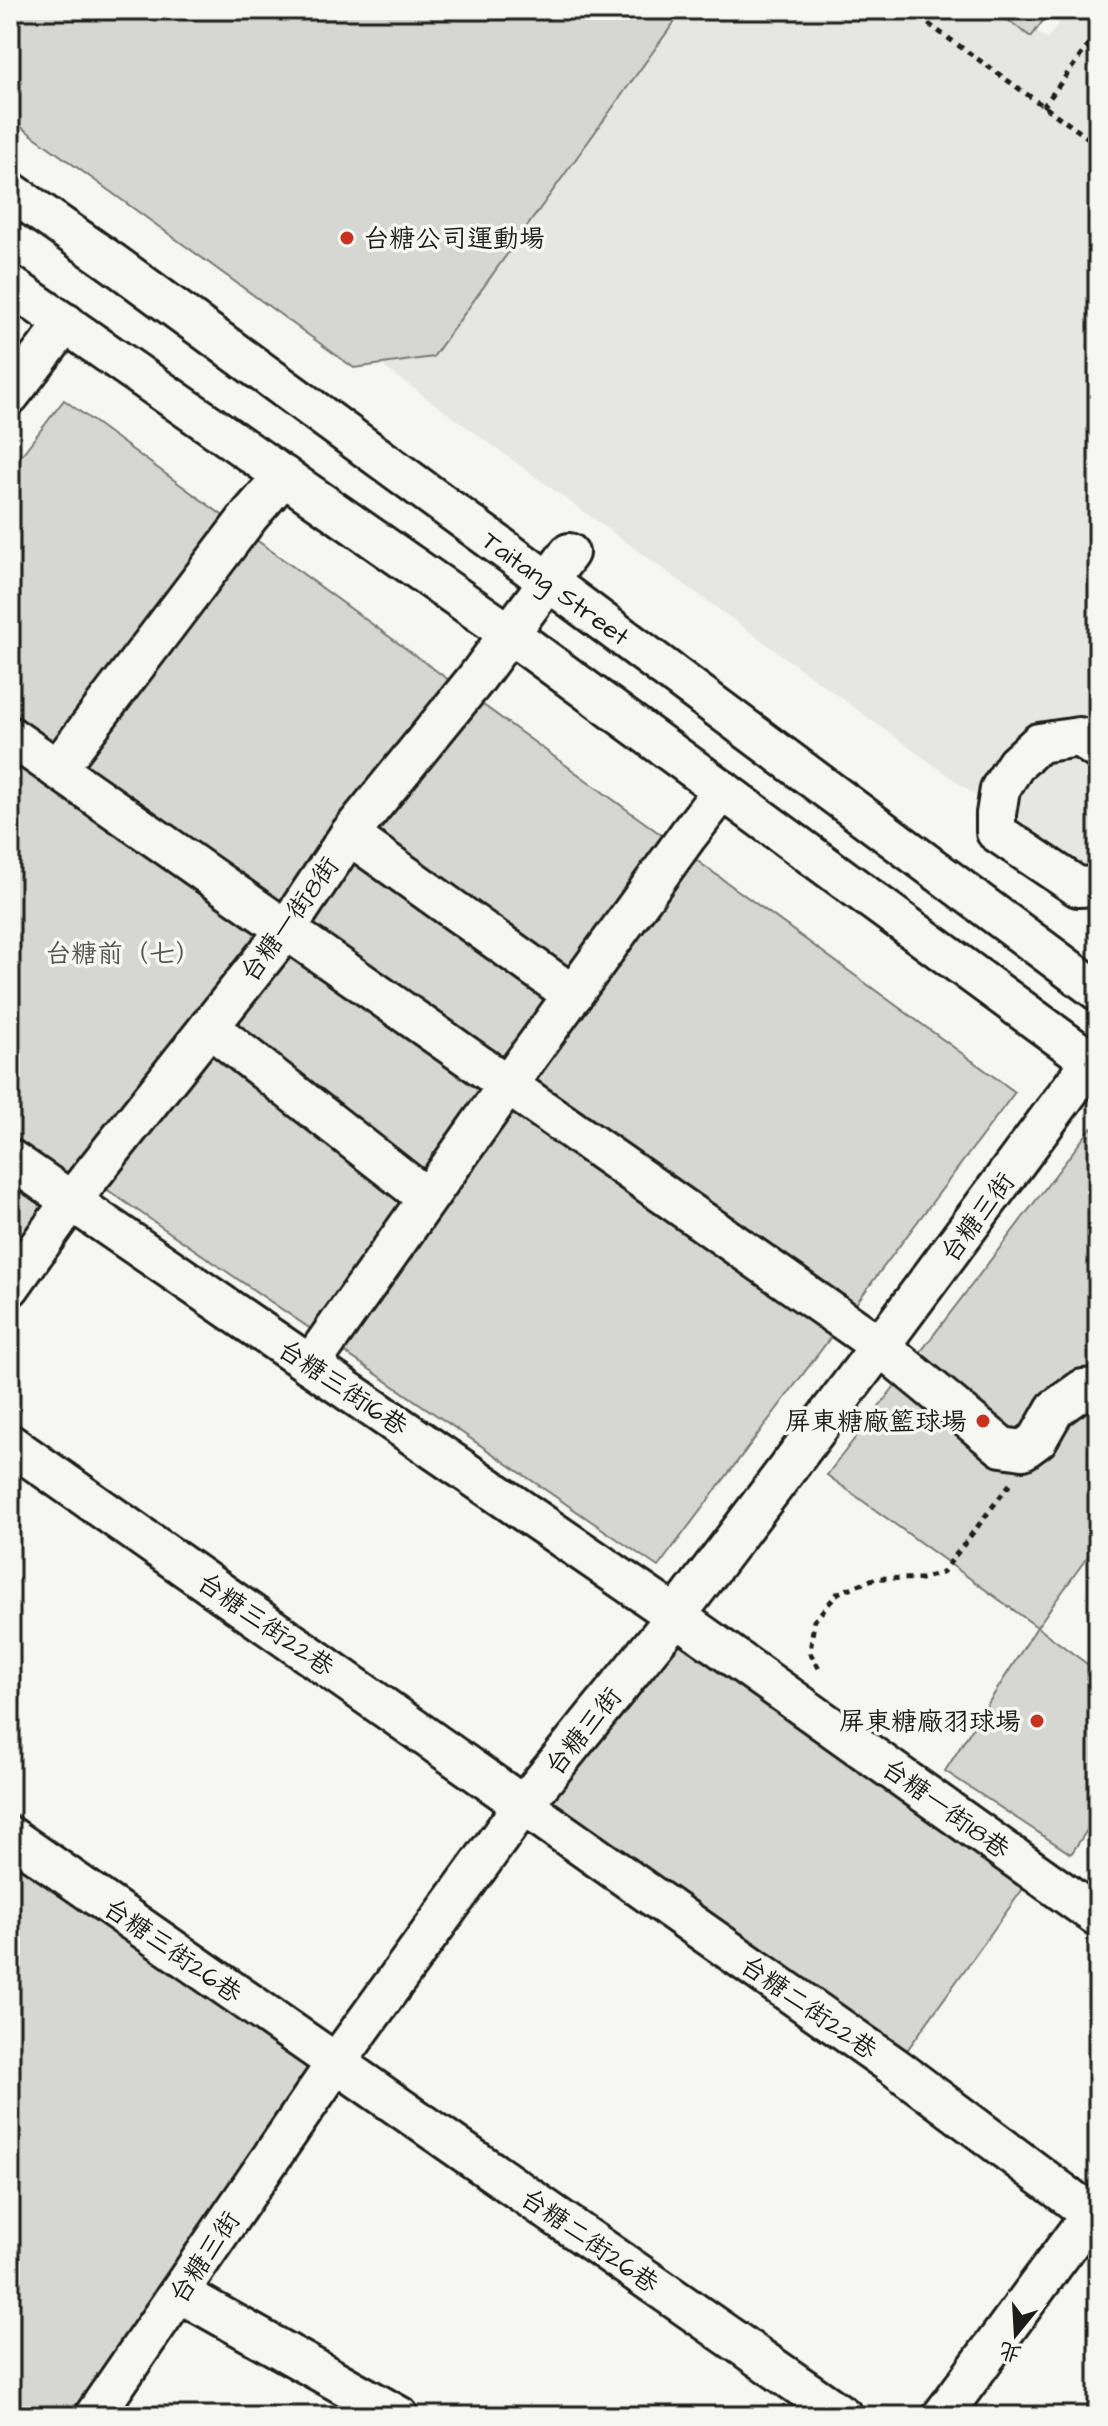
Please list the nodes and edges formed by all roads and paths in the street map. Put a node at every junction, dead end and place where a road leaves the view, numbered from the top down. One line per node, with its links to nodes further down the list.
1 (909, 10): 3 (path)
2 (1098, 32): 3 (path)
3 (1043, 107): 4 (path)
4 (1098, 145)
5 (10, 191): 10 (street, Taitang Street)
6 (10, 285): 7 (street)
7 (66, 323): 8 (street); 9 (street)
8 (10, 395)
9 (284, 476): 11 (street); 14 (street)
10 (559, 567): 11 (street, 台糖一街8街); 19 (street, Taitang Street)
11 (510, 634): 15 (street); 16 (street, 台糖一街8街)
12 (10, 736): 14 (street)
13 (1098, 750): 17 (street)
14 (57, 769): 18 (street)
15 (723, 790): 20 (street); 22 (street)
16 (349, 835): 18 (street, 台糖一街8街); 20 (street)
17 (1098, 886)
18 (285, 931): 21 (street, 台糖一街8街); 23 (street)
19 (1098, 991)
20 (573, 995): 23 (street)
21 (209, 1027): 25 (street); 26 (street, 台糖一街8街)
22 (1096, 1059): 28 (street, 台糖三街)
23 (507, 1086): 25 (street); 28 (street)
24 (10, 1159): 26 (street, 台糖三街16巷)
25 (427, 1198): 29 (street)
26 (71, 1201): 27 (street, 台糖一街8街); 29 (street, 台糖三街16巷)
27 (10, 1287)
28 (880, 1346): 32 (street); 33 (street, 台糖三街)
29 (310, 1365): 33 (street, 台糖三街16巷)
30 (1098, 1388): 32 (street)
31 (10, 1444): 35 (street, 台糖三街22巷)
32 (1023, 1450): 34 (path)
33 (676, 1616): 35 (street, 台糖三街); 37 (street, 台糖一街18巷)
34 (823, 1676)
35 (523, 1805): 38 (street, 台糖三街); 39 (street, 台糖二街22巷)
36 (10, 1836): 38 (street, 台糖三街26巷)
37 (1098, 1917)
38 (336, 2063): 40 (street, 台糖三街); 44 (street, 台糖二街26巷)
39 (1095, 2212): 41 (street)
40 (180, 2293): 42 (street, 台糖三街); 43 (street)
41 (956, 2411)
42 (94, 2416)
43 (399, 2416)
44 (843, 2416)

